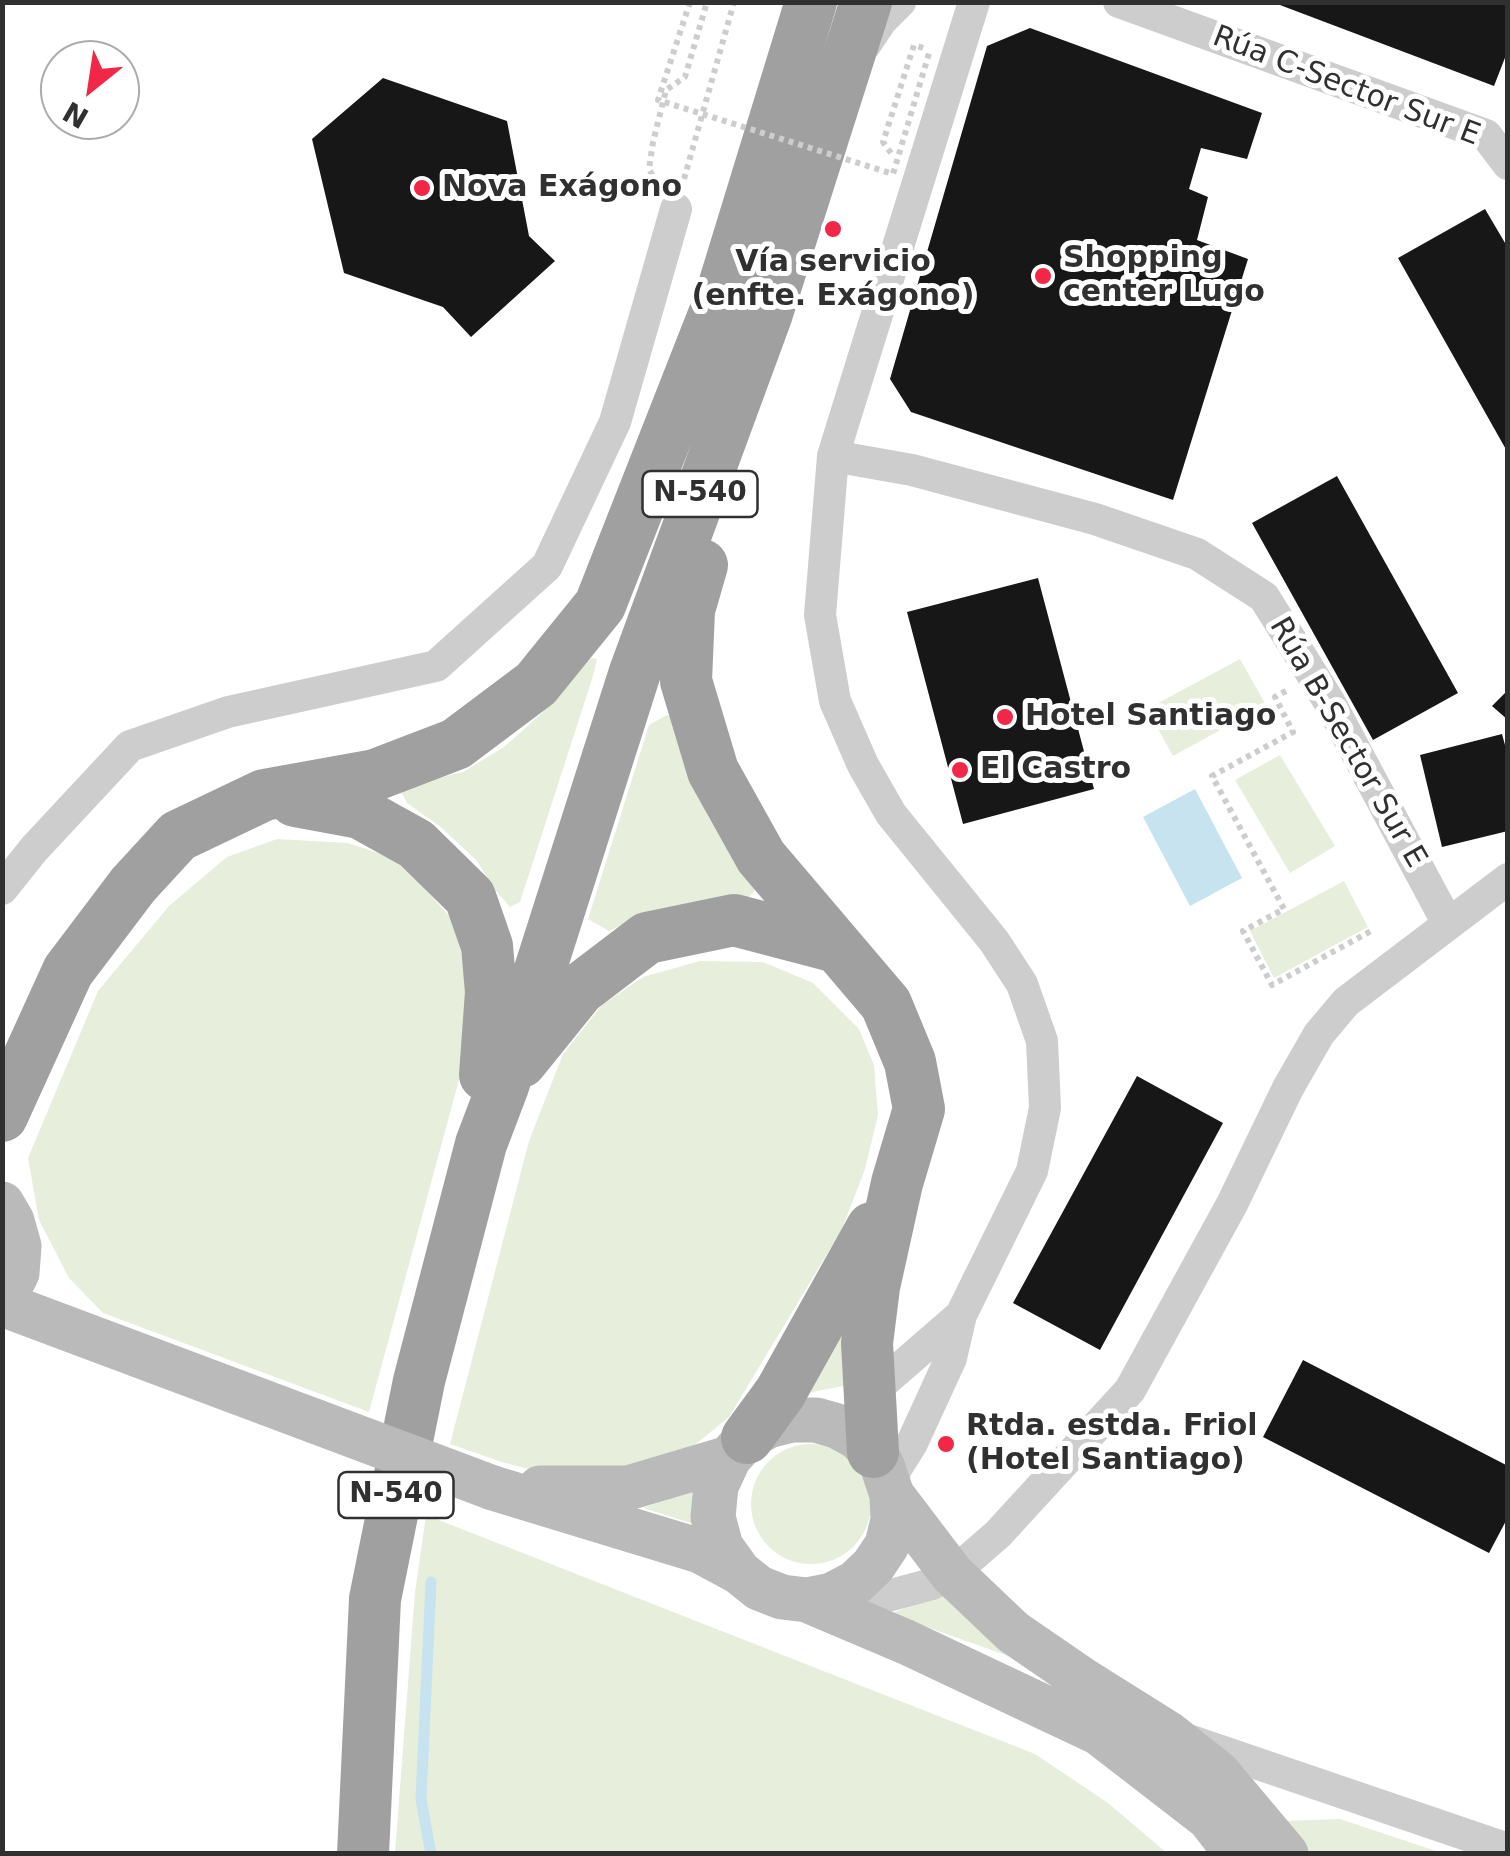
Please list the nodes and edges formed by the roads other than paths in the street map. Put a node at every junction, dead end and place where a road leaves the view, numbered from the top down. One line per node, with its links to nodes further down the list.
1 (811, 2): 9 (highway, N-540)
2 (866, 2): 6 (highway, N-540)
3 (900, 2): 6 (street)
4 (974, 2): 10 (street)
5 (1119, 2): 7 (street, Rúa C-Sector Sur E)
6 (844, 78): 9 (highway, N-540)
7 (1508, 164)
8 (676, 209): 13 (street)
9 (742, 309): 11 (highway); 15 (highway); 16 (highway, N-540)
10 (833, 456): 14 (street, Rúa B-Sector Sur E); 22 (street)
11 (264, 795): 17 (highway); 18 (highway)
12 (1508, 878): 14 (street)
13 (2, 889)
14 (1447, 922): 28 (street)
15 (837, 947): 16 (highway); 19 (highway)
16 (503, 1086): 18 (highway, N-540)
17 (2, 1116)
18 (481, 1144): 36 (highway, N-540)
19 (897, 1183): 23 (highway); 25 (highway)
20 (2, 1204): 21 (main road)
21 (2, 1303): 27 (main road, bridge)
22 (961, 1315): 23 (street); 26 (street)
23 (870, 1393): 24 (street); 26 (highway)
24 (816, 1420): 25 (main road); 26 (main road)
25 (738, 1448): 27 (main road); 30 (main road)
26 (884, 1476): 29 (main road); 32 (main road)
27 (492, 1488): 30 (main road)
28 (998, 1534): 29 (street); 31 (street)
29 (924, 1536): 31 (main road)
30 (739, 1572): 32 (main road)
31 (952, 1574): 32 (street); 34 (main road)
32 (820, 1597): 33 (main road)
33 (906, 1642): 34 (street); 37 (main road)
34 (1169, 1734): 35 (street); 38 (main road)
35 (1508, 1849)
36 (363, 1854)
37 (1237, 1854)
38 (1286, 1854)

